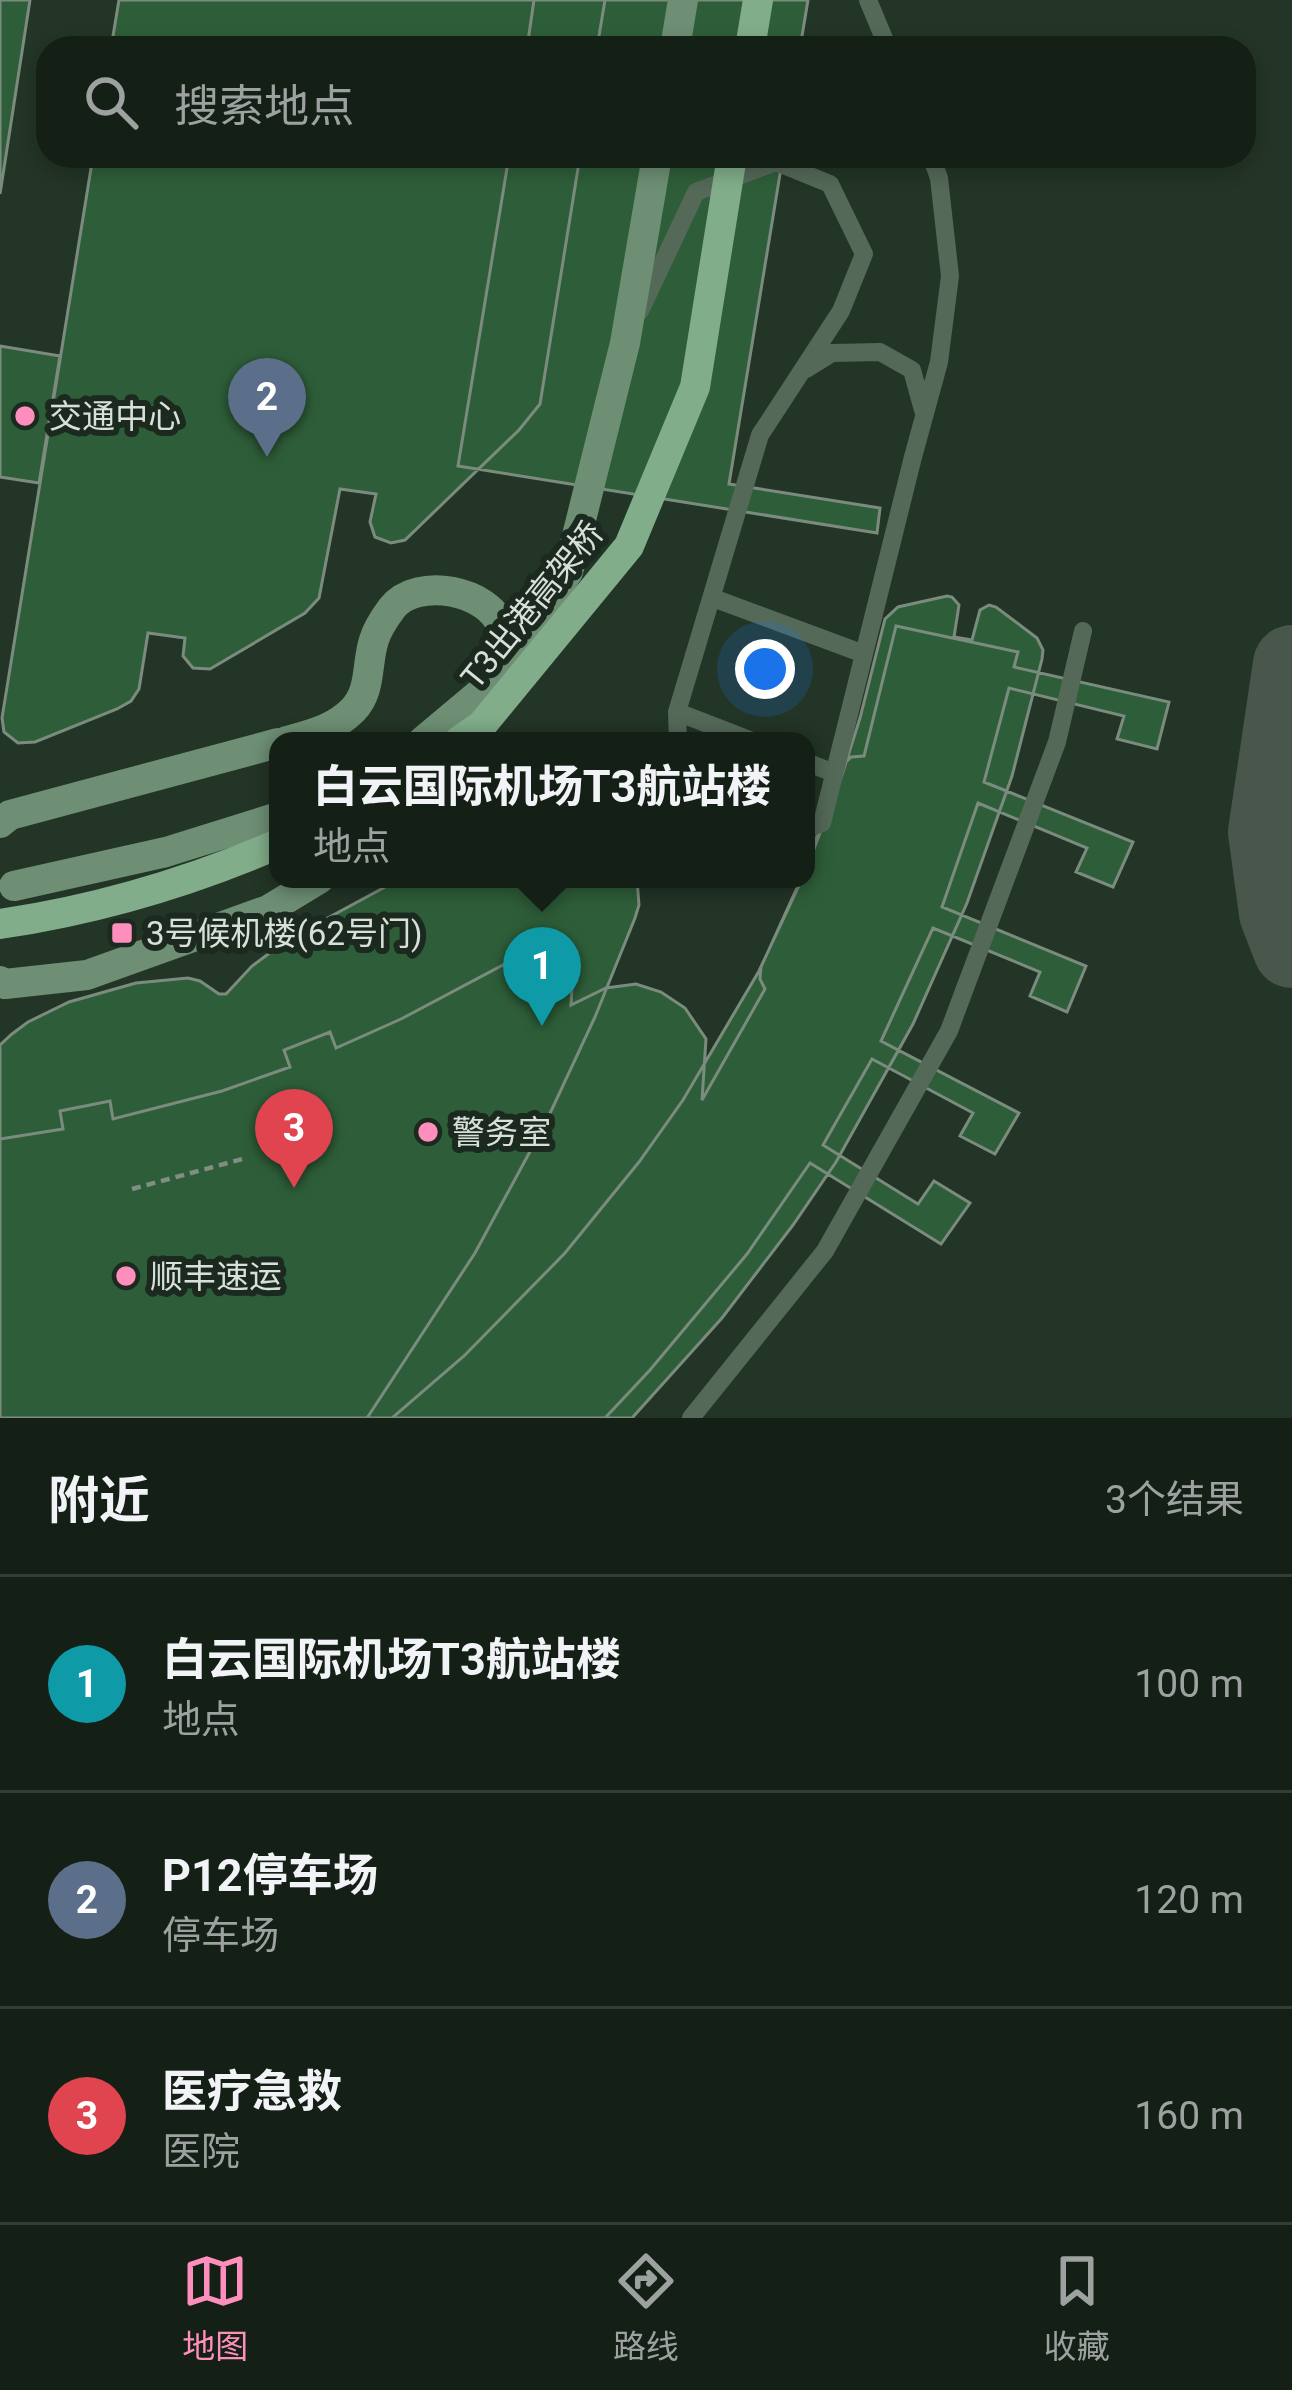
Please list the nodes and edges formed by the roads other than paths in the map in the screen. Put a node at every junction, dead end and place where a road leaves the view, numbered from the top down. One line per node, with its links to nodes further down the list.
1 (683, 0): 4 (main road)
2 (758, 0): 5 (main road)
3 (868, 0): 6 (lane)
4 (677, 36)
5 (752, 36)
6 (883, 36)
7 (655, 168): 12 (main road)
8 (730, 168): 23 (main road, T3出港高架桥)
9 (760, 168): 12 (lane)
10 (791, 168): 13 (lane)
11 (935, 168): 14 (lane)
12 (626, 343): 15 (main road)
13 (802, 371): 14 (lane); 16 (lane)
14 (924, 415): 18 (lane)
15 (553, 595): 19 (main road); 24 (main road)
16 (713, 598): 18 (lane); 20 (lane)
17 (1083, 632): 38 (lane)
18 (864, 654): 29 (lane)
19 (497, 679): 21 (main road); 22 (main road)
20 (677, 712): 25 (lane); 26 (lane)
21 (322, 732)
22 (434, 732)
23 (472, 732)
24 (487, 732)
25 (678, 732)
26 (729, 732)
27 (269, 745): 31 (main road)
28 (815, 765): 29 (lane)
29 (835, 773): 32 (lane)
30 (269, 820): 34 (main road)
31 (0, 823)
32 (815, 826)
33 (269, 848): 36 (main road)
34 (14, 886)
35 (304, 888): 37 (main road)
36 (0, 924)
37 (2, 983)
38 (691, 1418)

